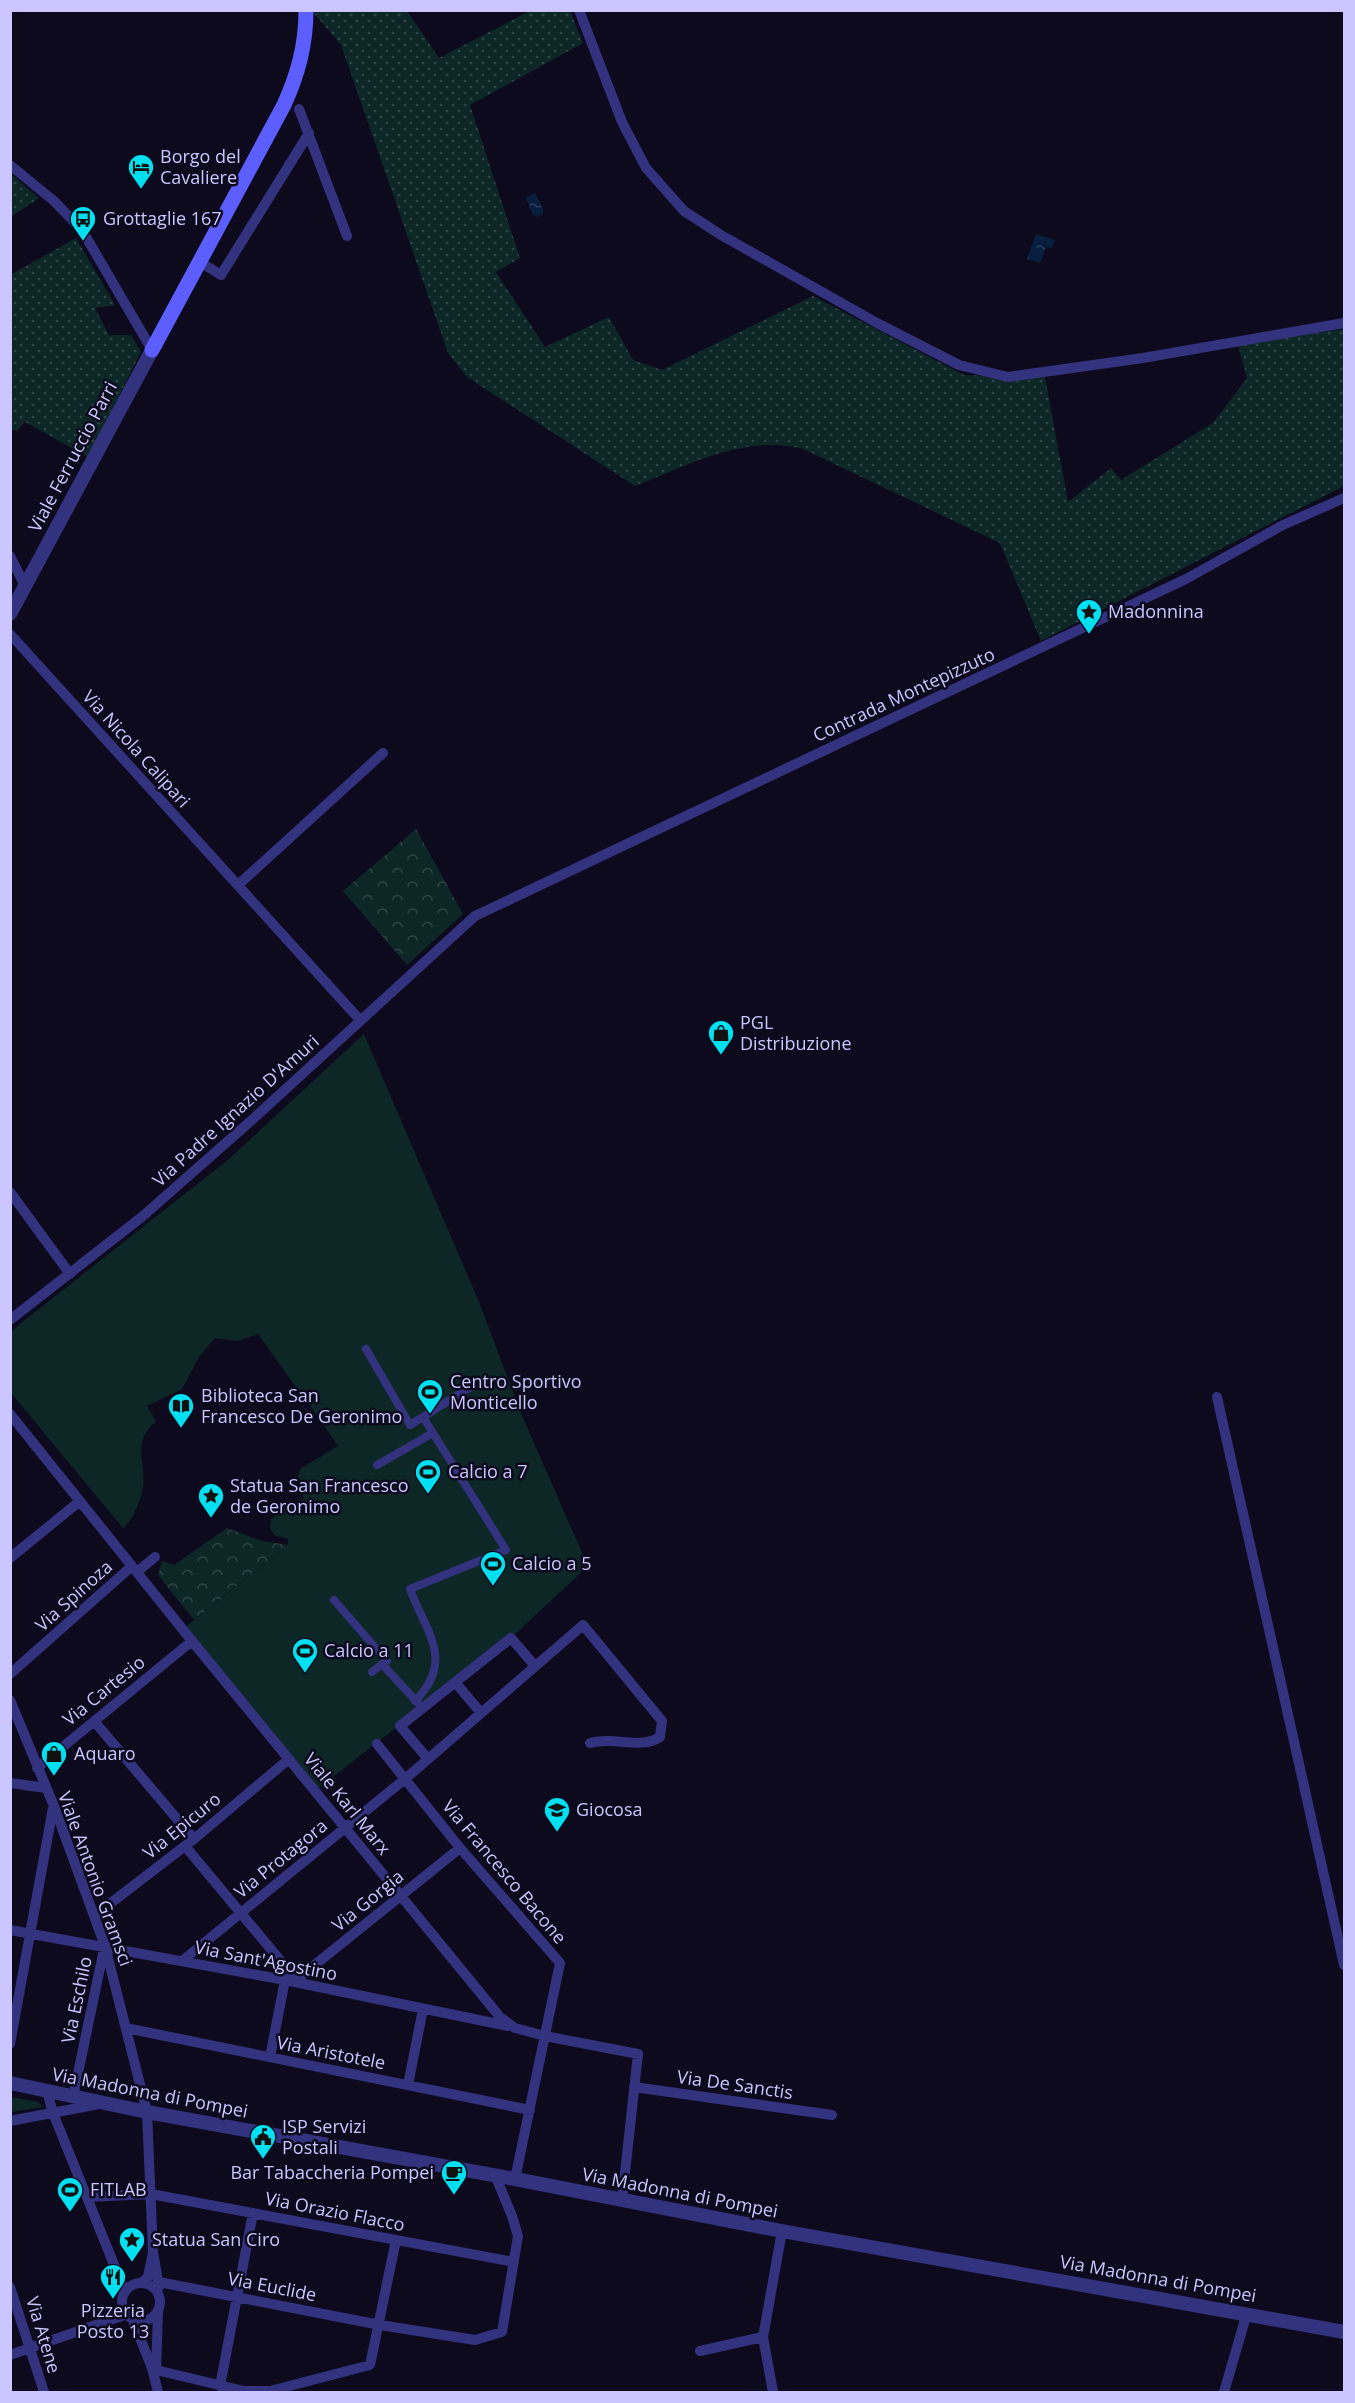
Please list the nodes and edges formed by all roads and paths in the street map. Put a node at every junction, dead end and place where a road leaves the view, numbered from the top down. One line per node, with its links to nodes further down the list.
1 (306, 10): 7 (main road)
2 (579, 10): 8 (street)
3 (299, 109): 4 (street)
4 (309, 133): 6 (street); 7 (street)
5 (10, 165): 9 (street)
6 (347, 236)
7 (200, 262): 9 (main road)
8 (1344, 323)
9 (152, 350): 12 (street, Viale Ferruccio Parri)
10 (1344, 498): 17 (street, Contrada Montepizzuto)
11 (10, 556): 12 (street)
12 (25, 586): 13 (street, Viale Ferruccio Parri)
13 (10, 614)
14 (10, 634): 16 (street, Via Nicola Calipari)
15 (383, 753): 16 (street)
16 (238, 885): 18 (street, Via Nicola Calipari)
17 (475, 916): 18 (street, Via Padre Ignazio D'Amuri)
18 (360, 1020): 20 (street, Via Padre Ignazio D'Amuri)
19 (10, 1192): 20 (street)
20 (70, 1274): 21 (street, Via Padre Ignazio D'Amuri)
21 (10, 1320)
22 (366, 1349): 26 (street)
23 (475, 1384): 26 (street)
24 (1217, 1397): 63 (street)
25 (10, 1414): 29 (street, Viale Karl Marx)
26 (423, 1417): 27 (street)
27 (433, 1433): 28 (street); 41 (street)
28 (377, 1465)
29 (80, 1501): 31 (street); 32 (street, Viale Karl Marx)
30 (155, 1557): 32 (street)
31 (10, 1558)
32 (135, 1569): 34 (street, Viale Karl Marx); 38 (street, Via Spinoza)
33 (334, 1600): 35 (street)
34 (192, 1641): 43 (street, Via Cartesio); 46 (street, Viale Karl Marx)
35 (382, 1664): 37 (street); 41 (street)
36 (535, 1666): 39 (street); 42 (street, Via Protagora); 44 (street, Via Protagora)
37 (372, 1672)
38 (10, 1674)
39 (455, 1682): 41 (street); 42 (street)
40 (10, 1700): 48 (street, Viale Antonio Gramsci)
41 (419, 1704): 47 (street)
42 (481, 1713): 47 (street, Via Protagora)
43 (94, 1720): 48 (street, Via Cartesio); 54 (street)
44 (590, 1743)
45 (377, 1744): 49 (street, Via Francesco Bacone)
46 (289, 1759): 53 (street, Viale Karl Marx); 54 (street, Via Epicuro)
47 (428, 1759): 49 (street, Via Protagora)
48 (37, 1768): 51 (street, Viale Antonio Gramsci)
49 (405, 1779): 53 (street, Via Protagora); 55 (street, Via Francesco Bacone)
50 (10, 1783): 51 (street)
51 (46, 1788): 52 (street, Viale Antonio Gramsci)
52 (54, 1806): 58 (street, Viale Antonio Gramsci); 60 (street)
53 (345, 1828): 56 (street, Viale Karl Marx); 57 (street, Via Protagora)
54 (190, 1843): 57 (street); 58 (street, Via Epicuro)
55 (460, 1848): 56 (street, Via Gorgia); 68 (street, Via Francesco Bacone)
56 (401, 1896): 64 (street, Via Gorgia); 67 (street, Viale Karl Marx)
57 (241, 1913): 62 (street, Via Protagora); 64 (street)
58 (94, 1916): 61 (street, Viale Antonio Gramsci)
59 (10, 1930): 60 (street, Via Sant'Agostino)
60 (31, 1933): 61 (street, Via Sant'Agostino); 69 (street)
61 (105, 1946): 62 (street, Via Sant'Agostino); 66 (street, Viale Antonio Gramsci); 75 (street, Via Eschilo)
62 (182, 1961): 64 (street, Via Sant'Agostino)
63 (1344, 1965)
64 (293, 1981): 65 (street, Via Sant'Agostino); 70 (street)
65 (423, 2009): 67 (street, Via Sant'Agostino); 72 (street)
66 (126, 2028): 70 (street, Via Aristotele); 79 (street, Viale Antonio Gramsci)
67 (515, 2028): 68 (street, Viale Karl Marx)
68 (545, 2036): 73 (street, Viale Karl Marx); 77 (street)
69 (10, 2044)
70 (270, 2057): 72 (street, Via Aristotele)
71 (10, 2083): 74 (street, Via Madonna di Pompei)
72 (408, 2085): 77 (street, Via Aristotele)
73 (634, 2088): 80 (street, Via De Sanctis); 86 (street)
74 (47, 2091): 75 (street, Via Madonna di Pompei); 78 (street)
75 (70, 2096): 76 (street, Via Madonna di Pompei); 78 (street, Via Eschilo)
76 (106, 2103): 78 (street); 79 (street, Via Madonna di Pompei)
77 (530, 2110): 83 (street)
78 (57, 2112): 81 (street); 85 (street)
79 (147, 2112): 82 (street, Via Madonna di Pompei); 84 (street, Viale Antonio Gramsci)
80 (832, 2115)
81 (10, 2121)
82 (495, 2175): 83 (street, Via Madonna di Pompei); 91 (street)
83 (515, 2179): 86 (street, Via Madonna di Pompei)
84 (150, 2194): 85 (street, Via Orazio Flacco); 87 (street, Via Orazio Flacco); 90 (street, Viale Antonio Gramsci)
85 (87, 2197): 95 (street)
86 (622, 2200): 88 (street, Via Madonna di Pompei)
87 (254, 2213): 89 (street, Via Orazio Flacco); 96 (street)
88 (782, 2231): 98 (street, Via Madonna di Pompei); 102 (street)
89 (396, 2240): 91 (street, Via Orazio Flacco); 100 (street)
90 (153, 2252): 92 (street, Viale Antonio Gramsci); 93 (street, Viale Antonio Gramsci)
91 (514, 2262): 100 (street, Via Euclide)
92 (159, 2282): 96 (street, Via Euclide); 97 (street, Viale Antonio Gramsci)
93 (141, 2283): 95 (street); 97 (street)
94 (10, 2288): 103 (street, Via Atene)
95 (125, 2292): 99 (street)
96 (237, 2297): 100 (street, Via Euclide); 107 (street)
97 (159, 2307): 99 (street); 106 (street, Viale Antonio Gramsci)
98 (1247, 2313): 101 (street, Via Madonna di Pompei); 111 (street)
99 (129, 2316): 103 (street); 106 (street)
100 (380, 2325): 108 (street)
101 (1344, 2332)
102 (763, 2337): 104 (street); 110 (street)
103 (30, 2349): 105 (street); 109 (street, Via Atene)
104 (700, 2351)
105 (10, 2355)
106 (156, 2381): 107 (street)
107 (220, 2386): 108 (street)
108 (276, 2391)
109 (44, 2392)
110 (773, 2392)
111 (1224, 2392)

